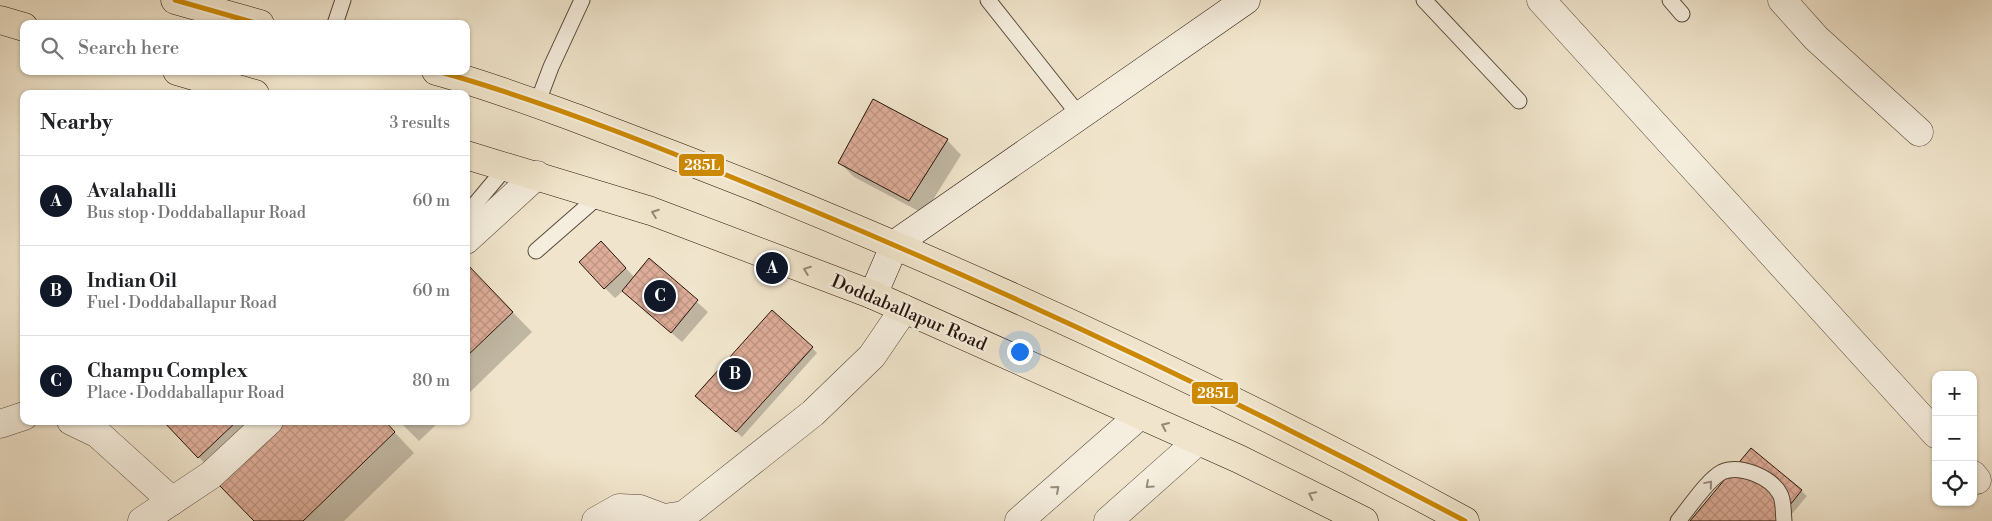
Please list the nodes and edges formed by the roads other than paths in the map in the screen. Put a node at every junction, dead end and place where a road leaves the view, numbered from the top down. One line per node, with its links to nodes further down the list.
1 (175, 0): 12 (main road)
2 (343, 0): 13 (lane)
3 (582, 0): 19 (lane)
4 (988, 0): 20 (lane)
5 (1246, 0): 20 (street)
6 (1424, 0): 18 (lane)
7 (1541, 0): 37 (street)
8 (1670, 0): 10 (lane)
9 (1782, 0): 21 (street)
10 (1682, 14)
11 (0, 20): 14 (main road)
12 (246, 20)
13 (336, 20)
14 (20, 26)
15 (190, 75): 17 (main road)
16 (451, 75): 19 (main road)
17 (241, 90)
18 (1519, 101)
19 (537, 104): 28 (main road)
20 (1079, 115): 28 (street)
21 (1919, 132)
22 (470, 156): 23 (main road, Doddaballapur Road)
23 (507, 166): 24 (main road, Doddaballapur Road); 26 (lane)
24 (537, 175): 25 (main road, Doddaballapur Road); 27 (street)
25 (600, 195): 29 (lane); 30 (main road, Doddaballapur Road, one-way to 25)
26 (470, 210)
27 (470, 236)
28 (894, 244): 30 (street); 45 (main road)
29 (536, 251)
30 (873, 295): 31 (main road, Doddaballapur Road)
31 (904, 309): 32 (main road, Doddaballapur Road); 41 (street)
32 (1140, 415): 38 (main road, Doddaballapur Road, one-way to 32); 42 (street, one-way to 32)
33 (20, 417): 34 (street)
34 (0, 424)
35 (79, 425): 39 (street)
36 (265, 425): 39 (street)
37 (1932, 430)
38 (1198, 441): 43 (street, one-way to 43); 44 (main road, Doddaballapur Road, one-way to 38)
39 (172, 501): 40 (street)
40 (142, 521)
41 (596, 521)
42 (1019, 521)
43 (1108, 521)
44 (1364, 521)
45 (1465, 521)
46 (1678, 521): 47 (lane, one-way to 47)
47 (1784, 521)

